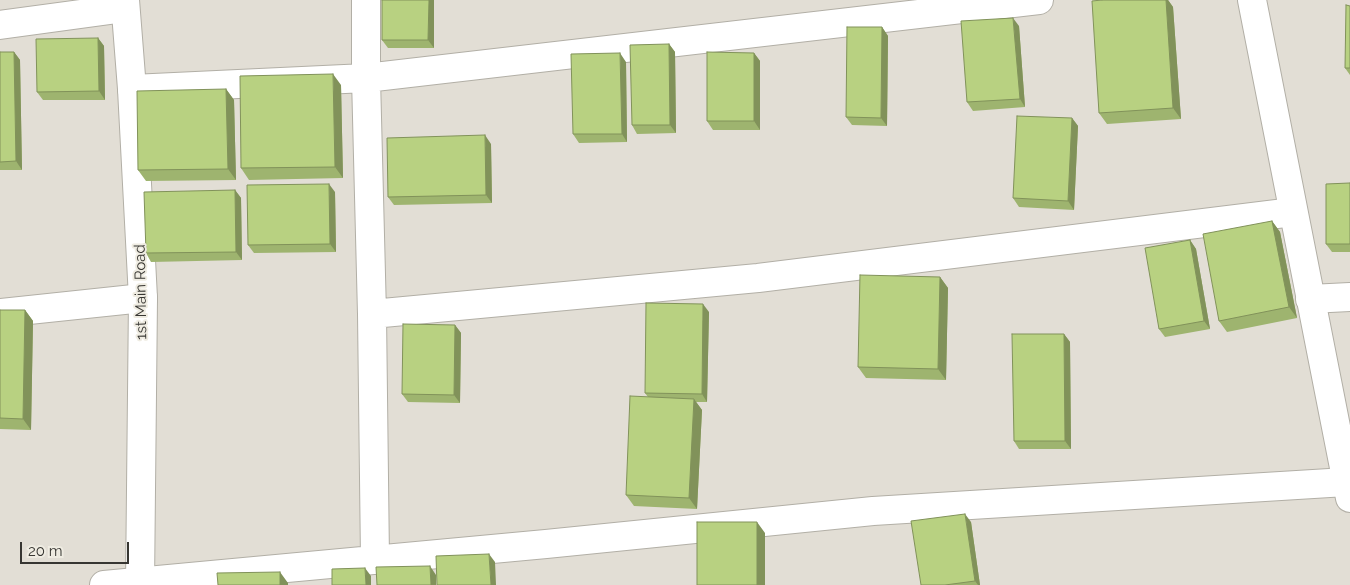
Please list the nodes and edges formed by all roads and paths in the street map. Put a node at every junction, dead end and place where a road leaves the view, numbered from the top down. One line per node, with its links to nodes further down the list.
1 (366, 0): 6 (street)
2 (1040, 0): 6 (street)
3 (1252, 0): 8 (street)
4 (125, 4): 5 (street); 7 (street, 1st Main Road)
5 (0, 25)
6 (366, 78): 7 (street); 13 (street)
7 (132, 89): 10 (street, 1st Main Road)
8 (1293, 212): 11 (street); 13 (street)
9 (1350, 297): 11 (street)
10 (143, 298): 12 (street); 16 (street, 1st Main Road)
11 (1310, 299): 14 (street)
12 (0, 313)
13 (372, 314): 15 (street)
14 (1348, 490): 15 (street)
15 (375, 560): 16 (street)
16 (140, 583): 17 (street)
17 (104, 585)

